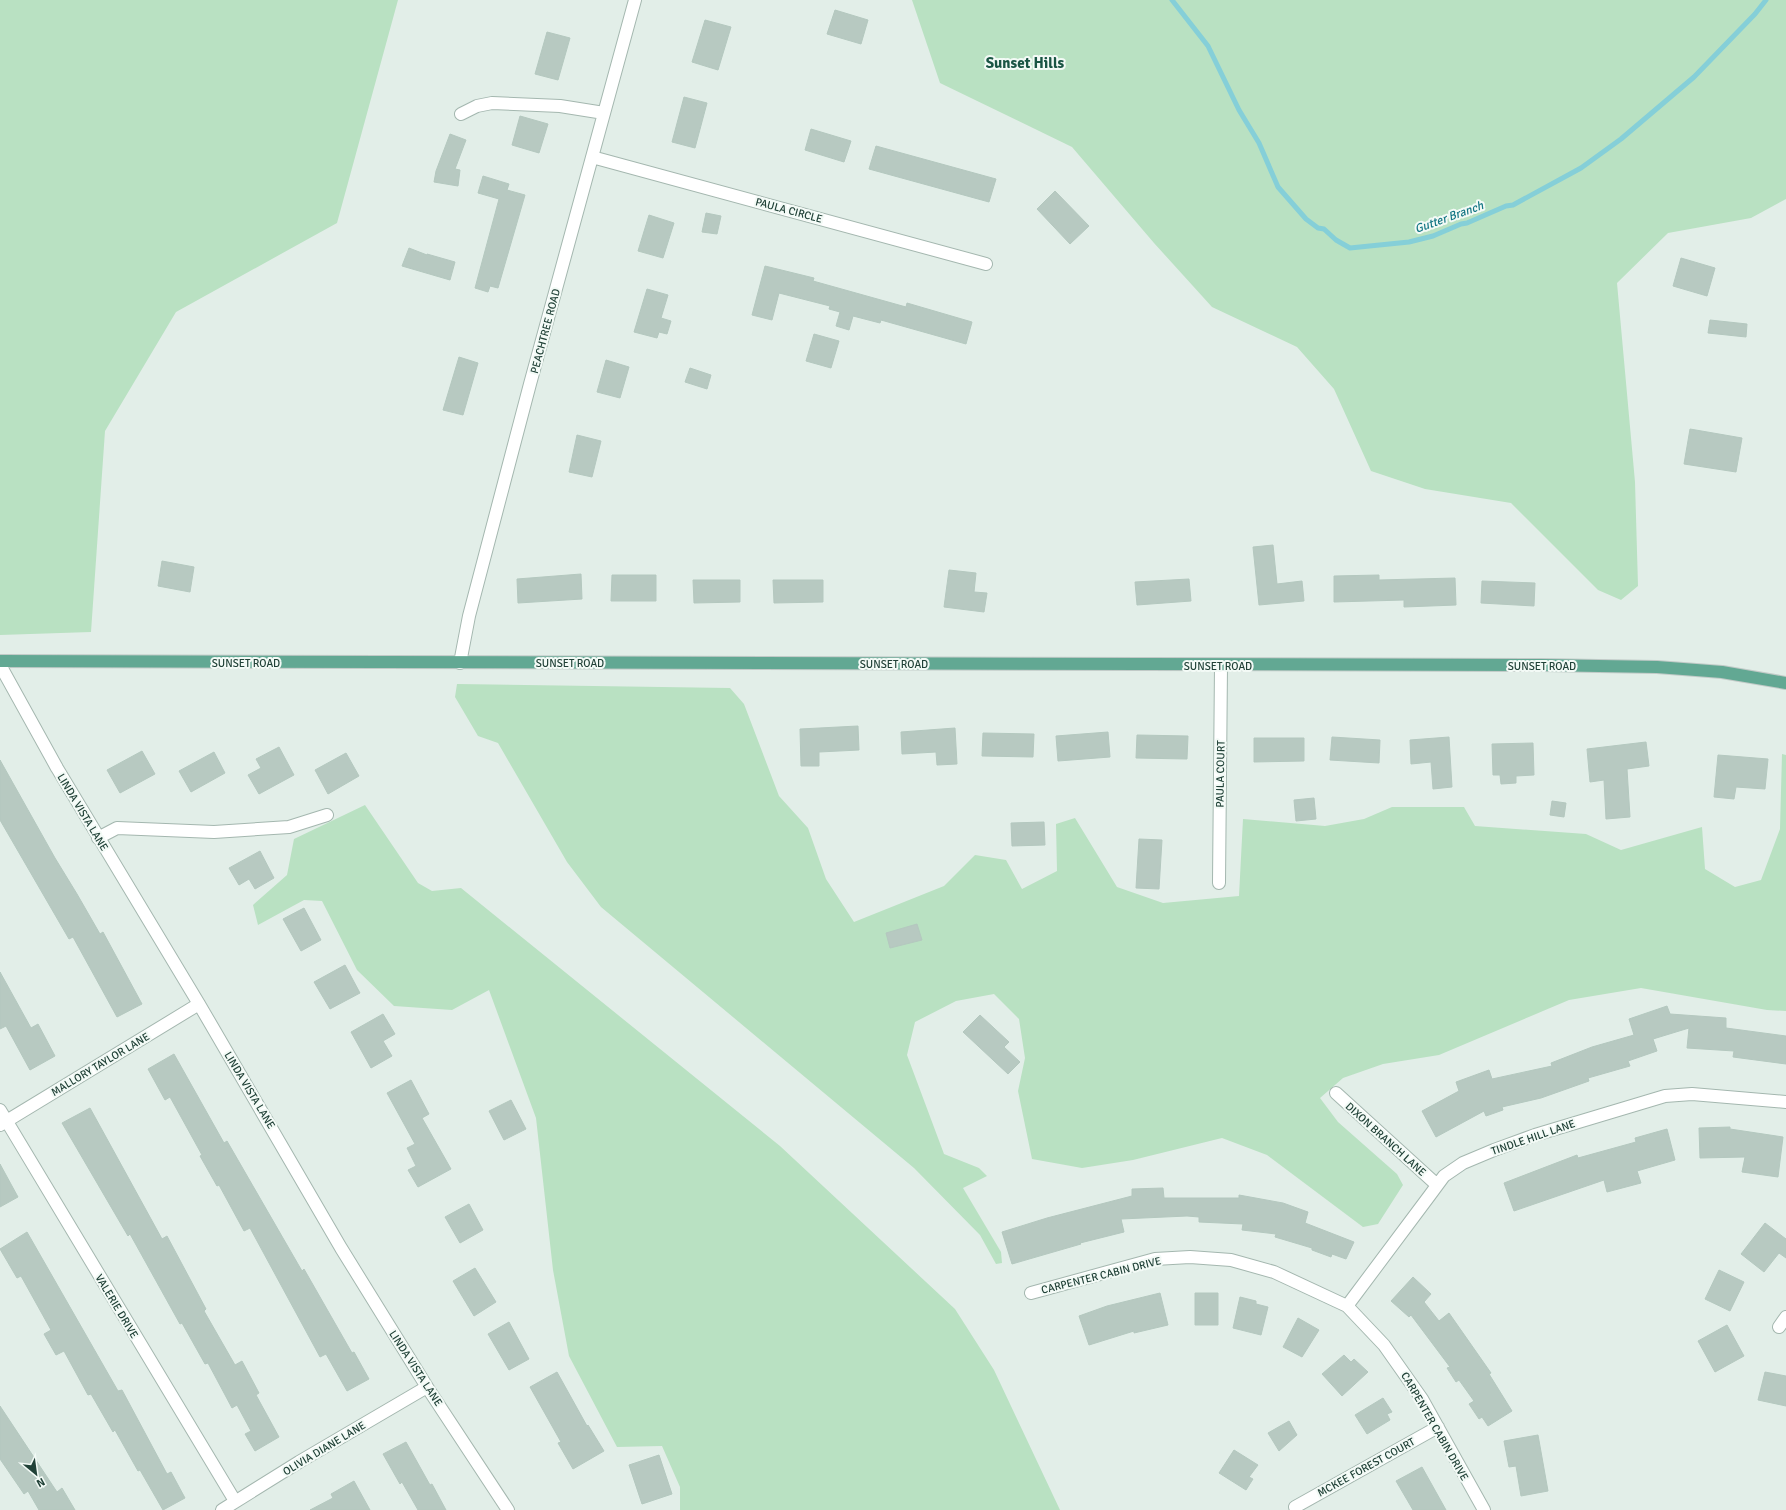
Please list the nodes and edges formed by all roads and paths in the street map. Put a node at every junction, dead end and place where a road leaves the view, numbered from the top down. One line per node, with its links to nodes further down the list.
1 (635, 0): 2 (street, PEACHTREE ROAD)
2 (604, 113): 3 (street); 4 (street, PEACHTREE ROAD)
3 (461, 114)
4 (592, 157): 5 (street, PAULA CIRCLE); 7 (street, PEACHTREE ROAD)
5 (986, 264)
6 (0, 661): 7 (main road, SUNSET ROAD)
7 (460, 663): 9 (main road, SUNSET ROAD)
8 (0, 664): 12 (street, LINDA VISTA LANE)
9 (1222, 666): 10 (main road, SUNSET ROAD); 13 (street, PAULA COURT)
10 (1786, 682)
11 (327, 815): 12 (street)
12 (98, 838): 14 (street, LINDA VISTA LANE)
13 (1218, 883)
14 (199, 1004): 18 (street, MALLORY TAYLOR LANE); 24 (street, LINDA VISTA LANE)
15 (1336, 1093): 19 (street, DIXON BRANCH LANE)
16 (1786, 1102): 19 (street, TINDLE HILL LANE)
17 (0, 1110): 18 (street, VALERIE DRIVE)
18 (3, 1123): 26 (street, VALERIE DRIVE)
19 (1437, 1185): 21 (street, TINDLE HILL LANE)
20 (1031, 1293): 21 (street, CARPENTER CABIN DRIVE)
21 (1348, 1306): 25 (street, CARPENTER CABIN DRIVE)
22 (1786, 1317): 23 (street)
23 (1779, 1328)
24 (427, 1387): 26 (street, OLIVIA DIANE LANE); 29 (street, LINDA VISTA LANE)
25 (1438, 1427): 27 (street, MCKEE FOREST COURT); 30 (street, CARPENTER CABIN DRIVE)
26 (234, 1501): 28 (street, OLIVIA DIANE LANE)
27 (1295, 1507)
28 (222, 1510)
29 (508, 1510)
30 (1484, 1510)

